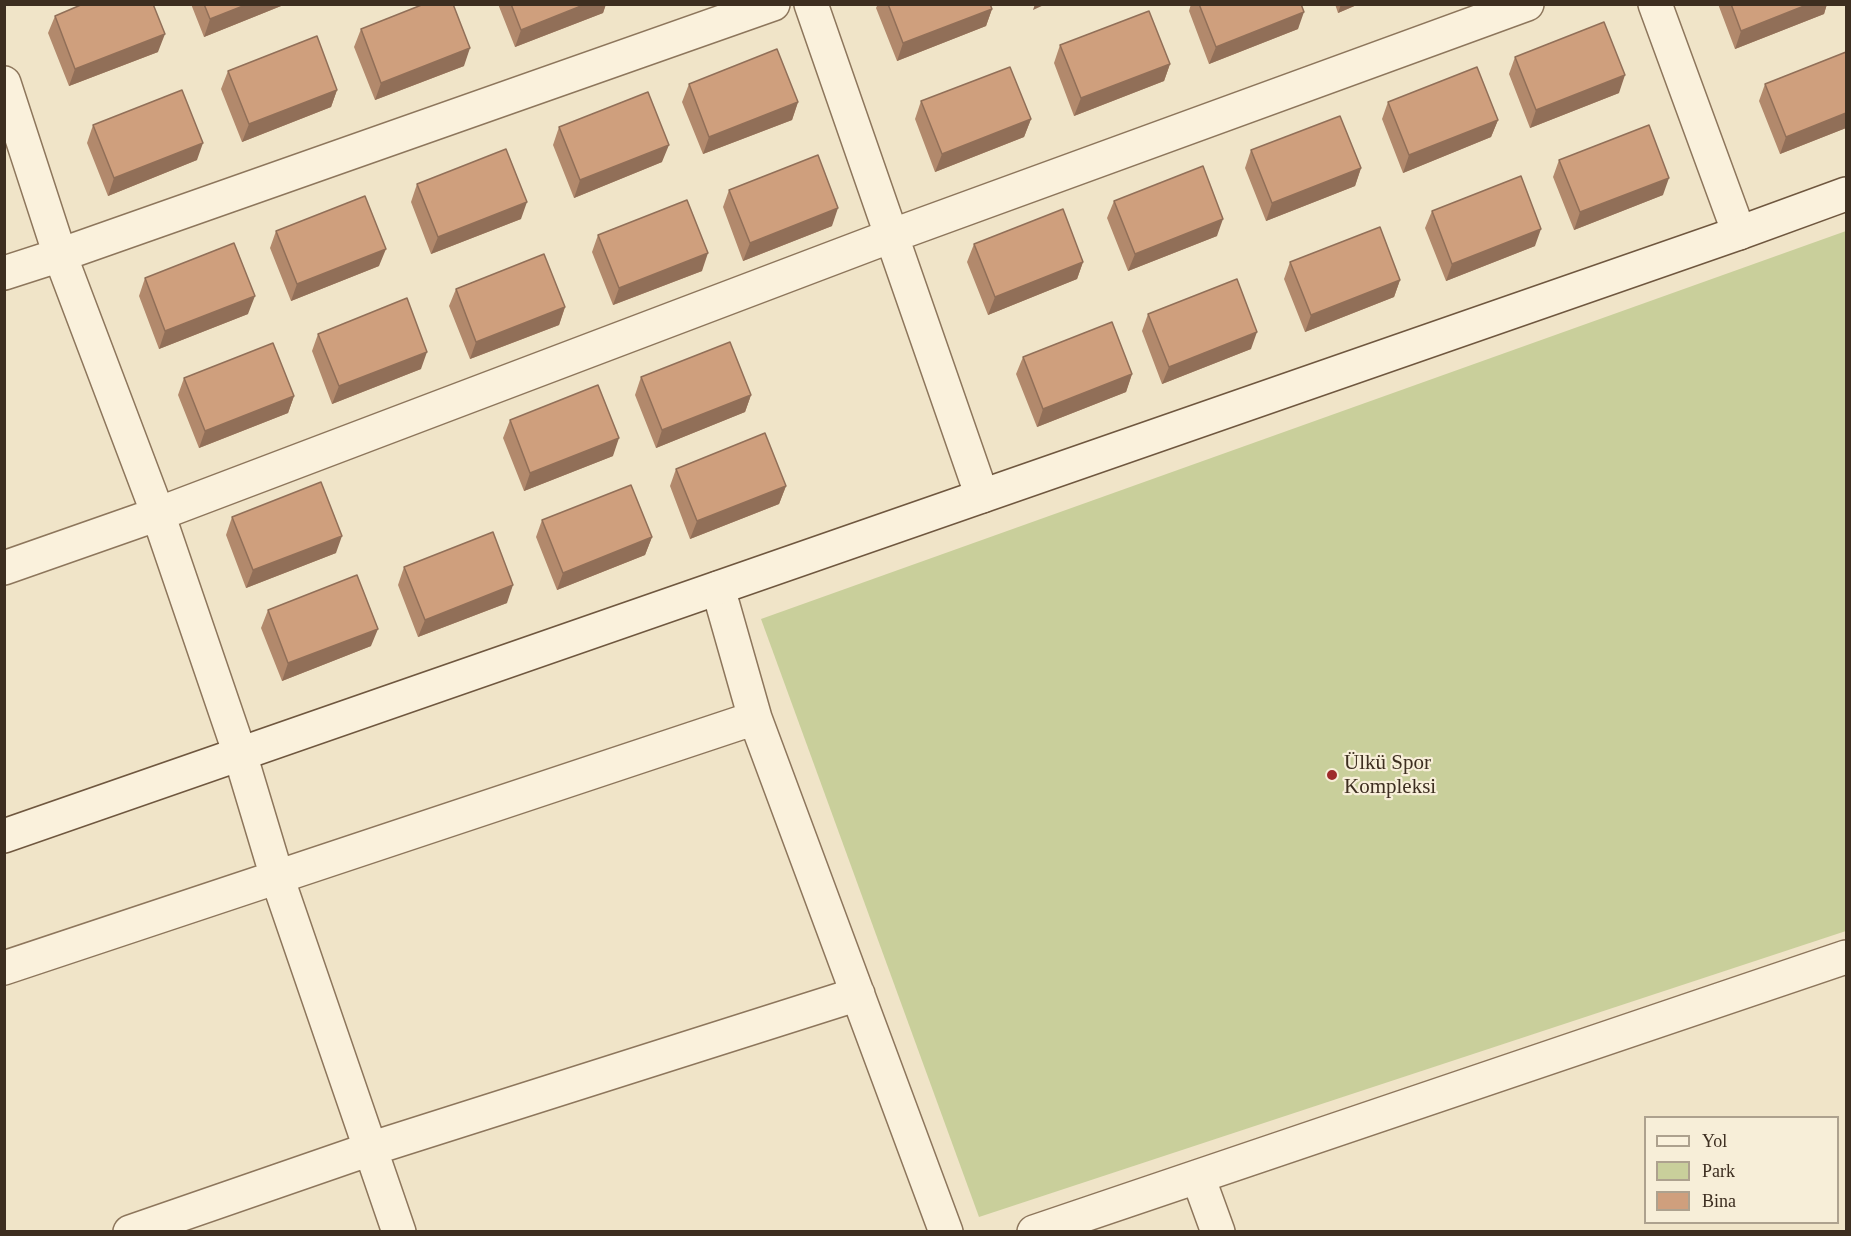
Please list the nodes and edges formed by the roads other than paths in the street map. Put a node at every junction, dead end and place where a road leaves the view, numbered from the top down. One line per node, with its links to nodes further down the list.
1 (773, 4): 9 (street)
2 (811, 4): 8 (street)
3 (1527, 4): 8 (street)
4 (1655, 4): 7 (street)
5 (4, 83): 9 (street)
6 (1846, 194): 7 (street)
7 (1739, 233): 11 (street)
8 (891, 236): 11 (street); 12 (street)
9 (60, 255): 10 (street); 12 (street)
10 (4, 273)
11 (982, 496): 14 (street)
12 (158, 514): 13 (street); 16 (street)
13 (4, 568)
14 (718, 588): 15 (street); 16 (street)
15 (755, 718): 18 (street); 21 (street)
16 (240, 754): 17 (street); 18 (street)
17 (4, 836)
18 (277, 877): 20 (street); 22 (street)
19 (1846, 957): 23 (street)
20 (4, 968)
21 (858, 994): 22 (street); 26 (street)
22 (370, 1149): 24 (street); 25 (street)
23 (1198, 1177): 27 (street); 28 (street)
24 (130, 1232)
25 (399, 1232)
26 (946, 1232)
27 (1034, 1232)
28 (1218, 1232)

